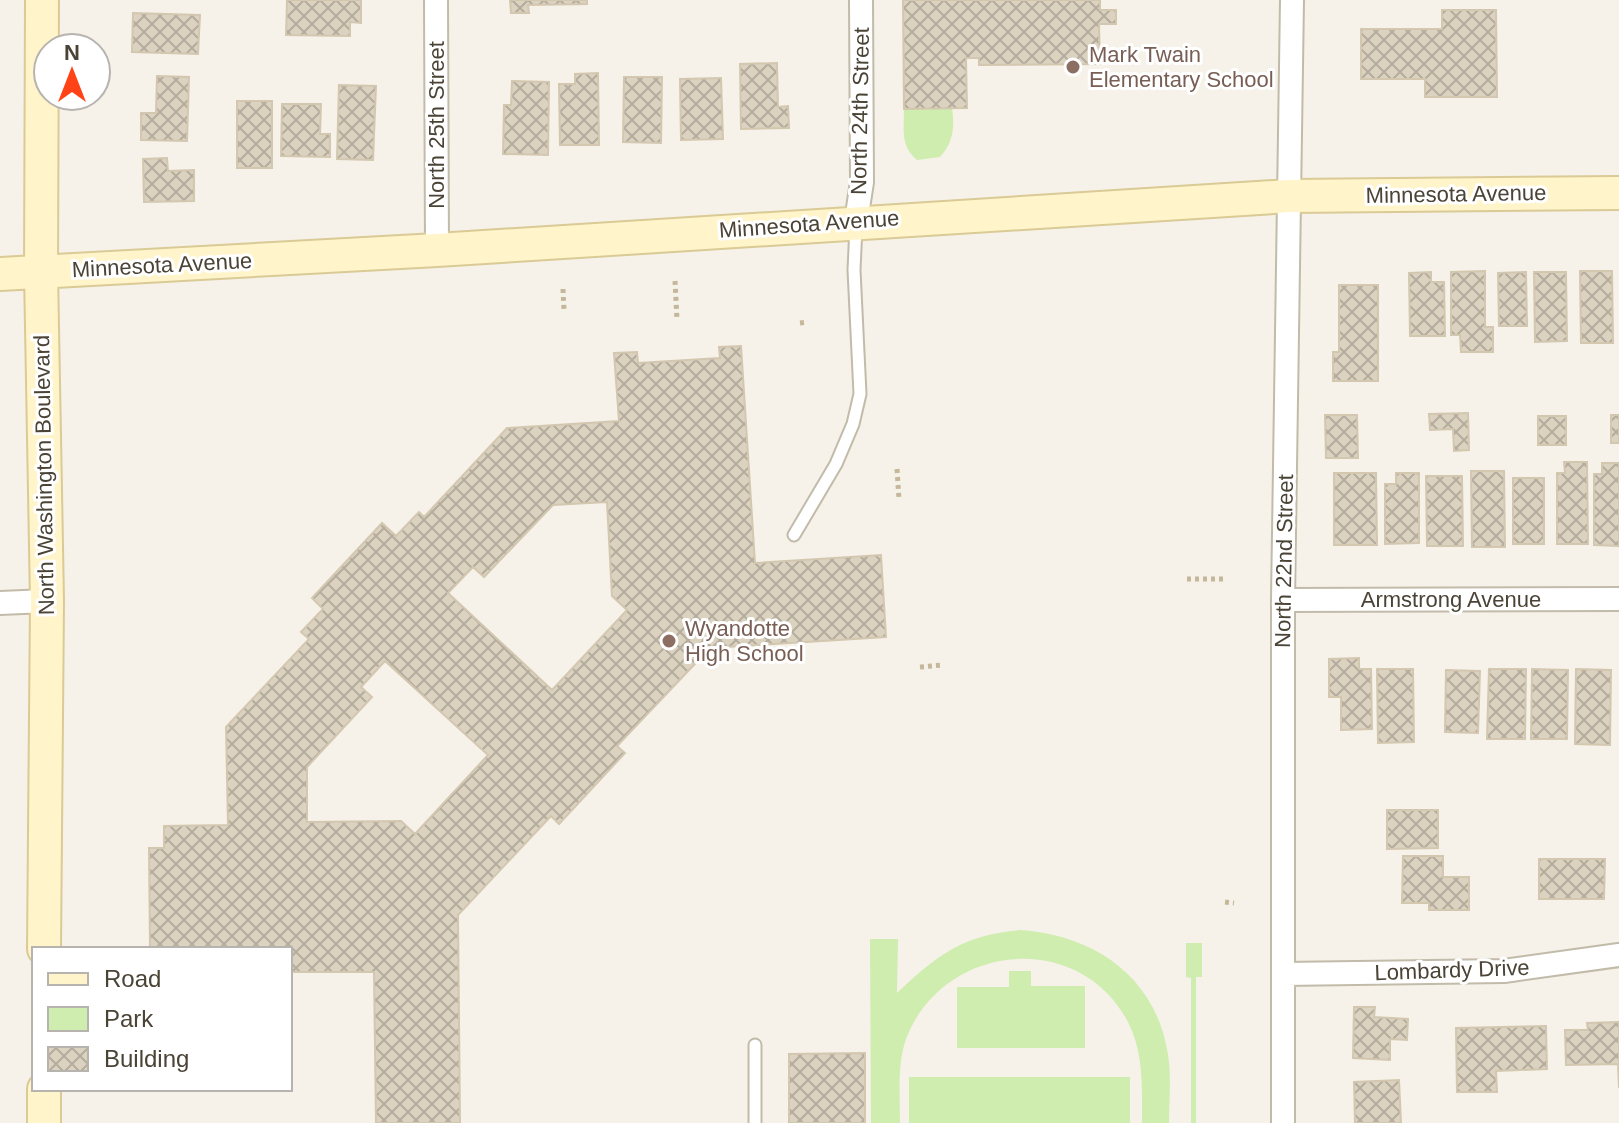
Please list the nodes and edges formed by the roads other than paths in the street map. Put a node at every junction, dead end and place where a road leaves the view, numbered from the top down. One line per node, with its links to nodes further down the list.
1 (42, 0): 9 (main road, North Washington Boulevard)
2 (436, 0): 8 (street, North 25th Street)
3 (861, 0): 7 (street, North 24th Street)
4 (1292, 0): 6 (street, North 22nd Street)
5 (1619, 193): 6 (main road, Minnesota Avenue)
6 (1290, 196): 7 (main road, Minnesota Avenue); 13 (street, North 22nd Street)
7 (856, 221): 8 (main road, Minnesota Avenue); 11 (lane)
8 (437, 250): 9 (main road, Minnesota Avenue)
9 (41, 272): 10 (main road, Minnesota Avenue); 14 (main road, North Washington Boulevard)
10 (0, 274)
11 (794, 535)
12 (1619, 599): 13 (street, Armstrong Avenue)
13 (1283, 600): 18 (street, North 22nd Street)
14 (47, 601): 15 (street); 16 (main road, North Washington Boulevard)
15 (0, 603)
16 (44, 947)
17 (1619, 955): 18 (street, Lombardy Drive)
18 (1283, 974): 23 (street, North 22nd Street)
19 (755, 1045): 22 (lane)
20 (44, 1091): 21 (main road)
21 (44, 1123)
22 (755, 1123)
23 (1283, 1123)

